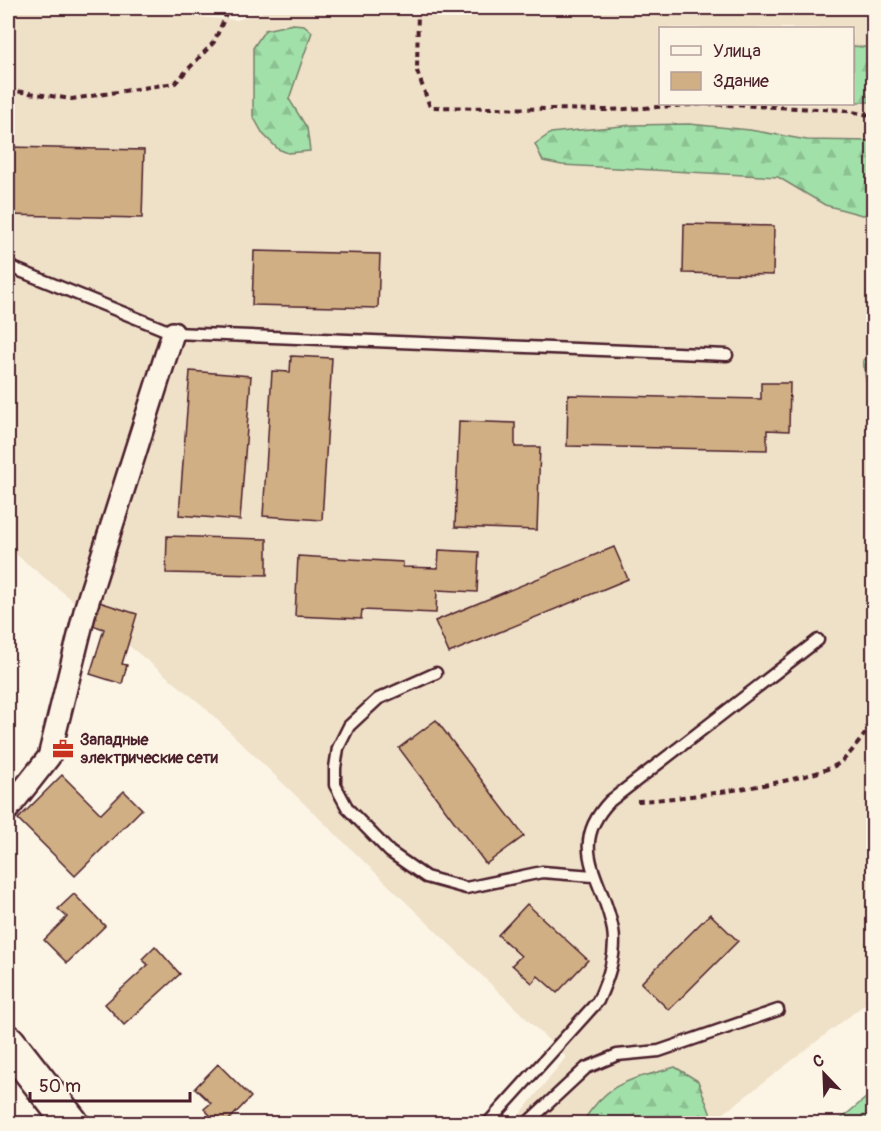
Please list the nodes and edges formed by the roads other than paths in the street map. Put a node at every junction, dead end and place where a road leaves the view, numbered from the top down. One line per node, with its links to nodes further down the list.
1 (8, 266): 2 (lane)
2 (173, 333): 3 (lane); 6 (street)
3 (727, 356)
4 (818, 639): 7 (lane)
5 (436, 673): 7 (lane)
6 (8, 809)
7 (593, 876): 11 (lane)
8 (778, 1010): 12 (lane)
9 (8, 1042): 10 (highway)
10 (72, 1124)
11 (488, 1124)
12 (526, 1124)

